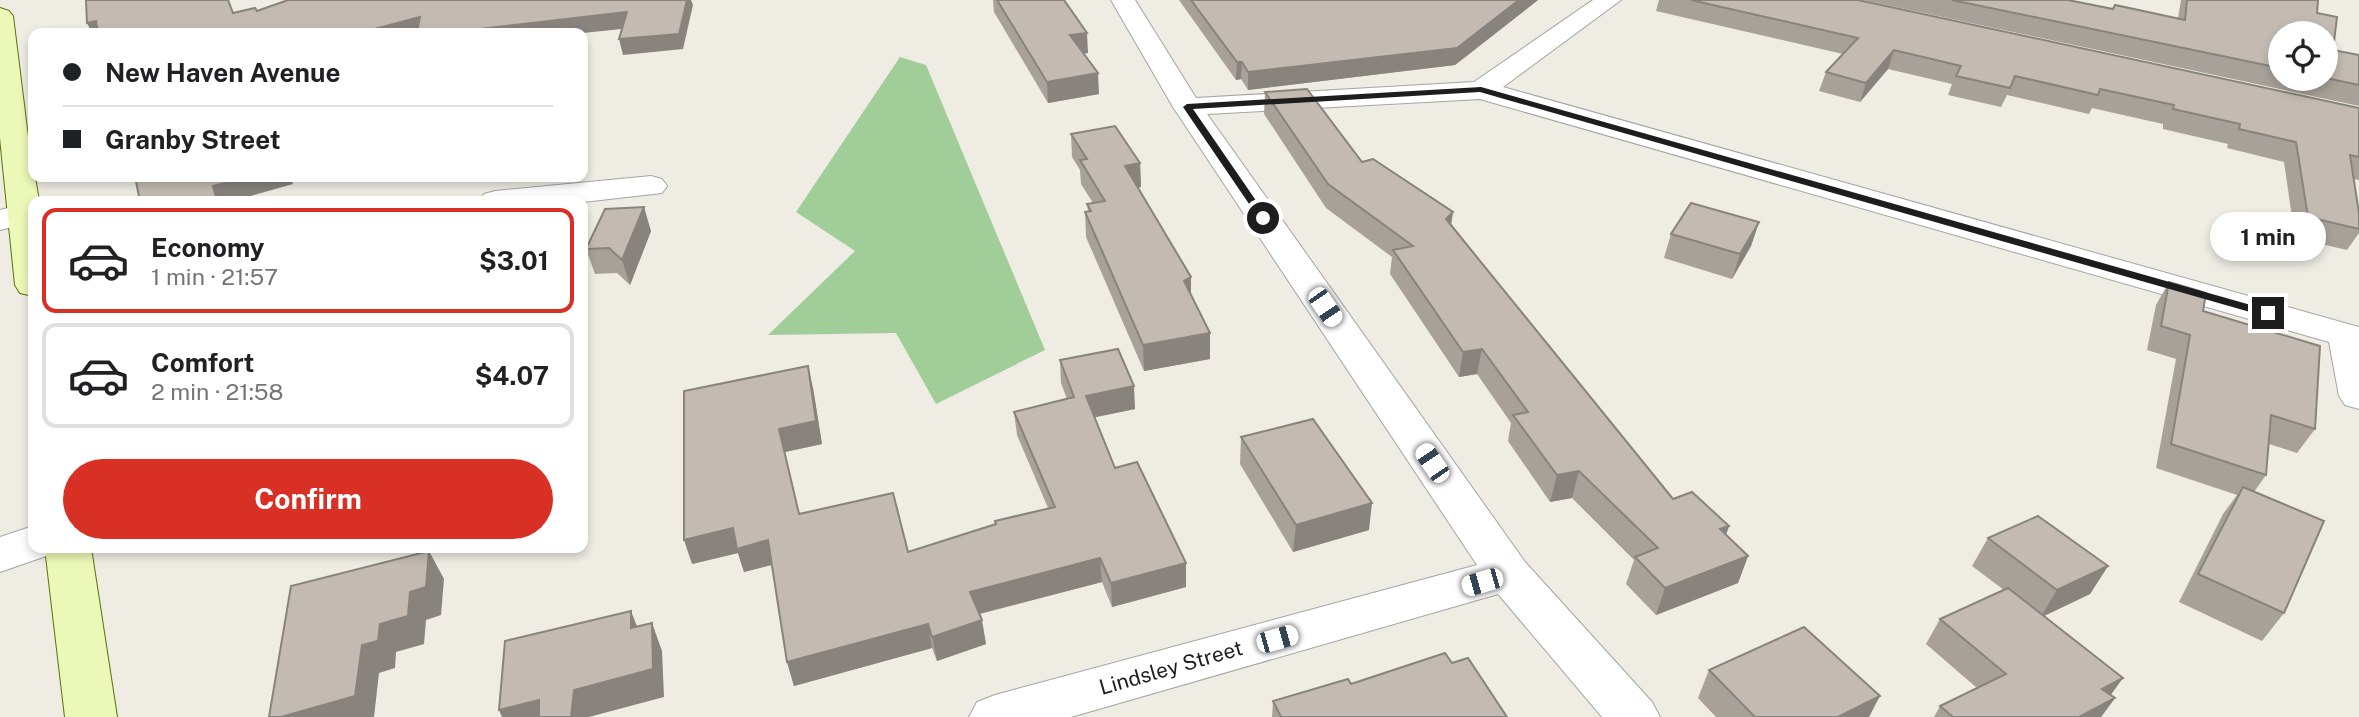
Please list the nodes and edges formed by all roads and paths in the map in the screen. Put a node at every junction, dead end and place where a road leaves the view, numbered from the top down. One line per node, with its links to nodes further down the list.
1 (1123, 0): 5 (street)
2 (1609, 0): 4 (street)
3 (1, 32): 8 (main road)
4 (1481, 90): 5 (street); 10 (street)
5 (1187, 107): 15 (street)
6 (651, 186): 7 (street)
7 (547, 196)
8 (12, 217): 9 (main road)
9 (28, 269)
10 (2353, 337): 11 (street)
11 (2359, 396)
12 (28, 545): 14 (street)
13 (69, 553): 16 (main road)
14 (0, 555)
15 (1508, 574): 17 (street, Lindsley Street); 18 (street)
16 (91, 717)
17 (995, 717)
18 (1634, 717)

